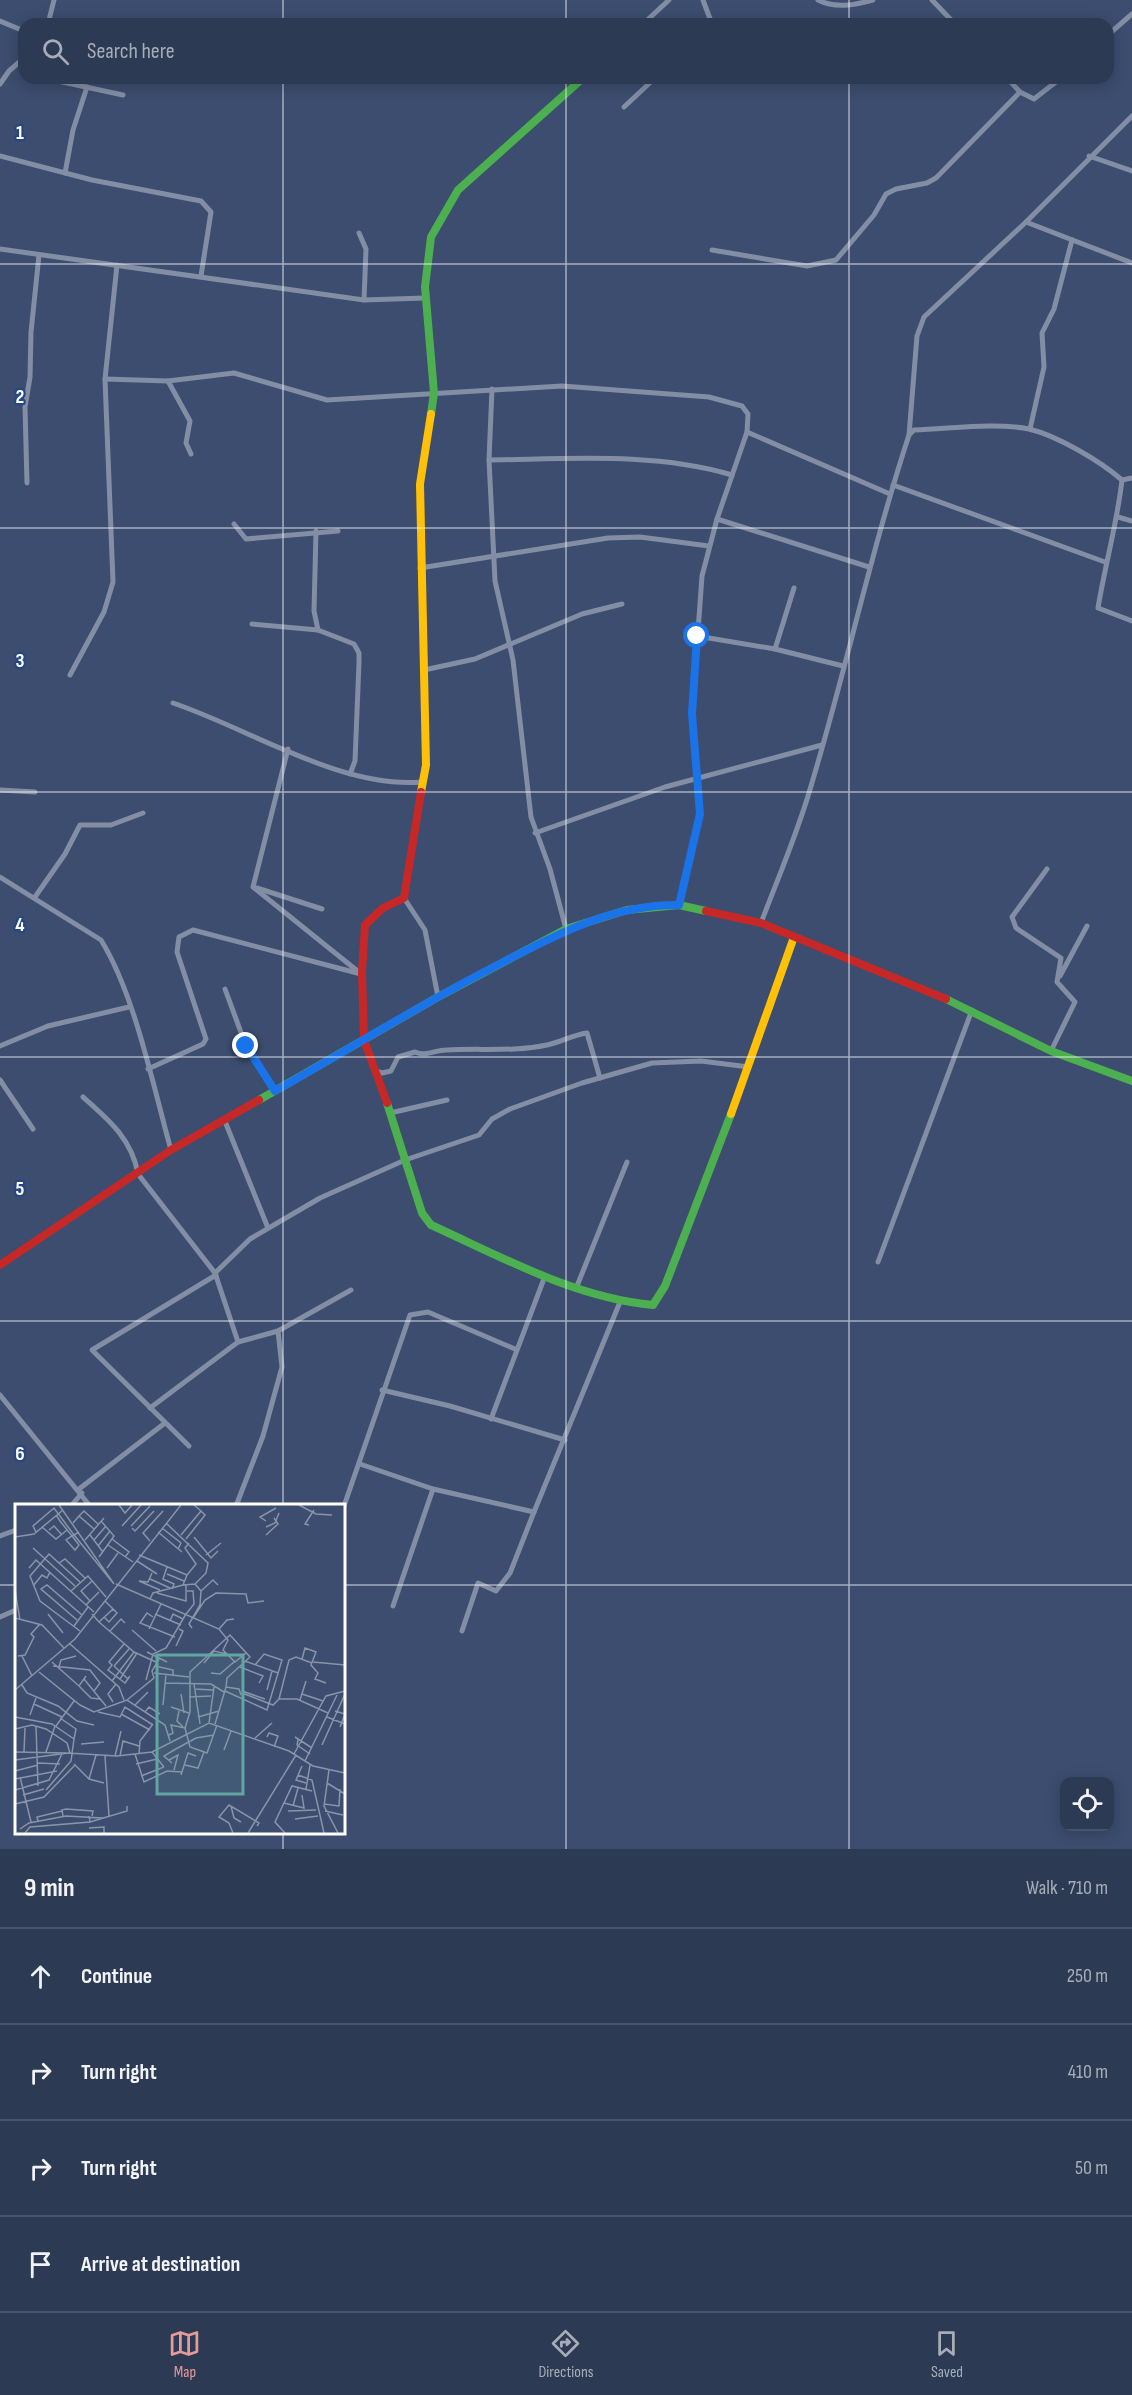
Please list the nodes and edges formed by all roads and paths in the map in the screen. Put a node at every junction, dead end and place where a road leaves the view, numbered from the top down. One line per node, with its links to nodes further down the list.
1 (54, 0): 8 (street)
2 (669, 0): 9 (street)
3 (703, 0): 10 (street)
4 (818, 0): 5 (street)
5 (873, 0)
6 (932, 0): 11 (street)
7 (1132, 14): 14 (street)
8 (50, 18)
9 (649, 18)
10 (710, 18)
11 (949, 18)
12 (0, 21): 13 (street)
13 (18, 28)
14 (1114, 30)
15 (18, 65): 16 (street)
16 (0, 84)
17 (73, 84): 22 (street)
18 (576, 84): 40 (street)
19 (649, 84): 25 (street)
20 (1013, 84): 23 (street)
21 (1054, 84): 23 (street)
22 (87, 87): 24 (street); 30 (street)
23 (1020, 92): 35 (street)
24 (123, 95)
25 (624, 107)
26 (1132, 116): 28 (street)
27 (0, 156): 30 (street)
28 (1089, 156): 29 (street); 31 (street)
29 (1132, 171)
30 (65, 173): 39 (street)
31 (1026, 222): 33 (street); 48 (street)
32 (359, 233): 41 (street)
33 (1072, 240): 37 (street); 46 (street)
34 (0, 249): 36 (street)
35 (712, 250)
36 (39, 255): 38 (street); 54 (street)
37 (1132, 263)
38 (117, 265): 39 (street); 42 (street)
39 (201, 276): 41 (street)
40 (425, 298): 41 (street); 45 (street)
41 (364, 300)
42 (105, 379): 43 (street); 78 (street)
43 (168, 381): 45 (street); 49 (street)
44 (492, 390): 45 (street); 47 (street); 50 (street)
45 (434, 393): 67 (street)
46 (1030, 429): 48 (street); 53 (street)
47 (747, 432): 51 (street); 56 (street)
48 (909, 435): 55 (street)
49 (191, 454)
50 (489, 460): 51 (street); 64 (street)
51 (732, 475): 58 (street)
52 (1132, 478): 53 (street)
53 (1122, 480): 57 (street)
54 (27, 483)
55 (893, 485): 56 (street); 65 (street)
56 (890, 494): 66 (street)
57 (1118, 517): 59 (street); 65 (street)
58 (717, 519): 63 (street); 66 (street)
59 (1132, 521)
60 (234, 524): 61 (street)
61 (316, 531): 62 (street); 72 (street)
62 (338, 531)
63 (709, 546): 64 (street); 73 (street)
64 (494, 554): 67 (street); 74 (street)
65 (1105, 562): 70 (street)
66 (869, 567): 76 (street)
67 (420, 568): 77 (street)
68 (795, 588): 75 (street)
69 (622, 604): 74 (street)
70 (1132, 621)
71 (252, 624): 72 (street)
72 (318, 630): 82 (street)
73 (697, 636): 75 (street); 83 (street)
74 (508, 644): 77 (street); 88 (street)
75 (775, 649): 76 (street)
76 (843, 666): 80 (street)
77 (424, 670): 84 (street)
78 (70, 675)
79 (173, 703): 81 (street)
80 (822, 745): 83 (street); 96 (street)
81 (288, 749): 82 (street); 91 (street)
82 (350, 774): 84 (street)
83 (699, 778): 88 (street); 94 (street)
84 (423, 782): 93 (street)
85 (0, 790): 86 (street)
86 (35, 792)
87 (143, 813): 92 (street)
88 (536, 833): 98 (street)
89 (1047, 869): 101 (street)
90 (0, 877): 92 (street)
91 (253, 887): 95 (street); 100 (street)
92 (35, 897): 104 (street)
93 (404, 898): 100 (street); 103 (street)
94 (679, 905): 96 (street); 98 (street)
95 (322, 909)
96 (761, 923): 99 (street)
97 (1087, 926): 101 (street)
98 (566, 929): 103 (street)
99 (794, 937): 105 (street); 109 (street)
100 (361, 973): 106 (street); 110 (street)
101 (1057, 982): 108 (street)
102 (225, 989): 115 (street)
103 (438, 997): 106 (street)
104 (129, 1007): 107 (street); 110 (street)
105 (972, 1010): 108 (street); 126 (street)
106 (364, 1040): 111 (street); 115 (street)
107 (0, 1046)
108 (1051, 1051): 114 (street)
109 (749, 1066): 112 (street); 132 (street)
110 (148, 1069): 121 (street)
111 (376, 1070): 112 (street); 118 (street)
112 (600, 1078): 122 (street)
113 (0, 1080): 120 (street)
114 (1132, 1081)
115 (275, 1091): 119 (street)
116 (83, 1098): 124 (street)
117 (447, 1100): 118 (street)
118 (390, 1113): 122 (street)
119 (224, 1119): 121 (street); 125 (street)
120 (33, 1129)
121 (171, 1149): 124 (street)
122 (405, 1160): 125 (street); 129 (street)
123 (627, 1162): 130 (street)
124 (138, 1173): 127 (street); 128 (street)
125 (268, 1228): 128 (street)
126 (878, 1262)
127 (0, 1265)
128 (215, 1274): 134 (street); 138 (street)
129 (545, 1276): 130 (street); 135 (street)
130 (577, 1286): 132 (street)
131 (351, 1290): 133 (street)
132 (620, 1302): 141 (street)
133 (278, 1331): 134 (street); 148 (street)
134 (238, 1342): 138 (street)
135 (515, 1349): 136 (street); 139 (street)
136 (382, 1390): 139 (street); 143 (street)
137 (0, 1395): 145 (street)
138 (150, 1408): 140 (street)
139 (491, 1419): 141 (street)
140 (165, 1423): 142 (street); 145 (street)
141 (565, 1440): 150 (street)
142 (189, 1446)
143 (360, 1464): 144 (street); 149 (street)
144 (433, 1489): 150 (street); 153 (street)
145 (80, 1491): 146 (street); 147 (street)
146 (72, 1504)
147 (89, 1504)
148 (237, 1504)
149 (345, 1504)
150 (534, 1512): 156 (street)
151 (15, 1530): 152 (street)
152 (0, 1536)
153 (393, 1606)
154 (15, 1610): 155 (street)
155 (0, 1617)
156 (462, 1631)

